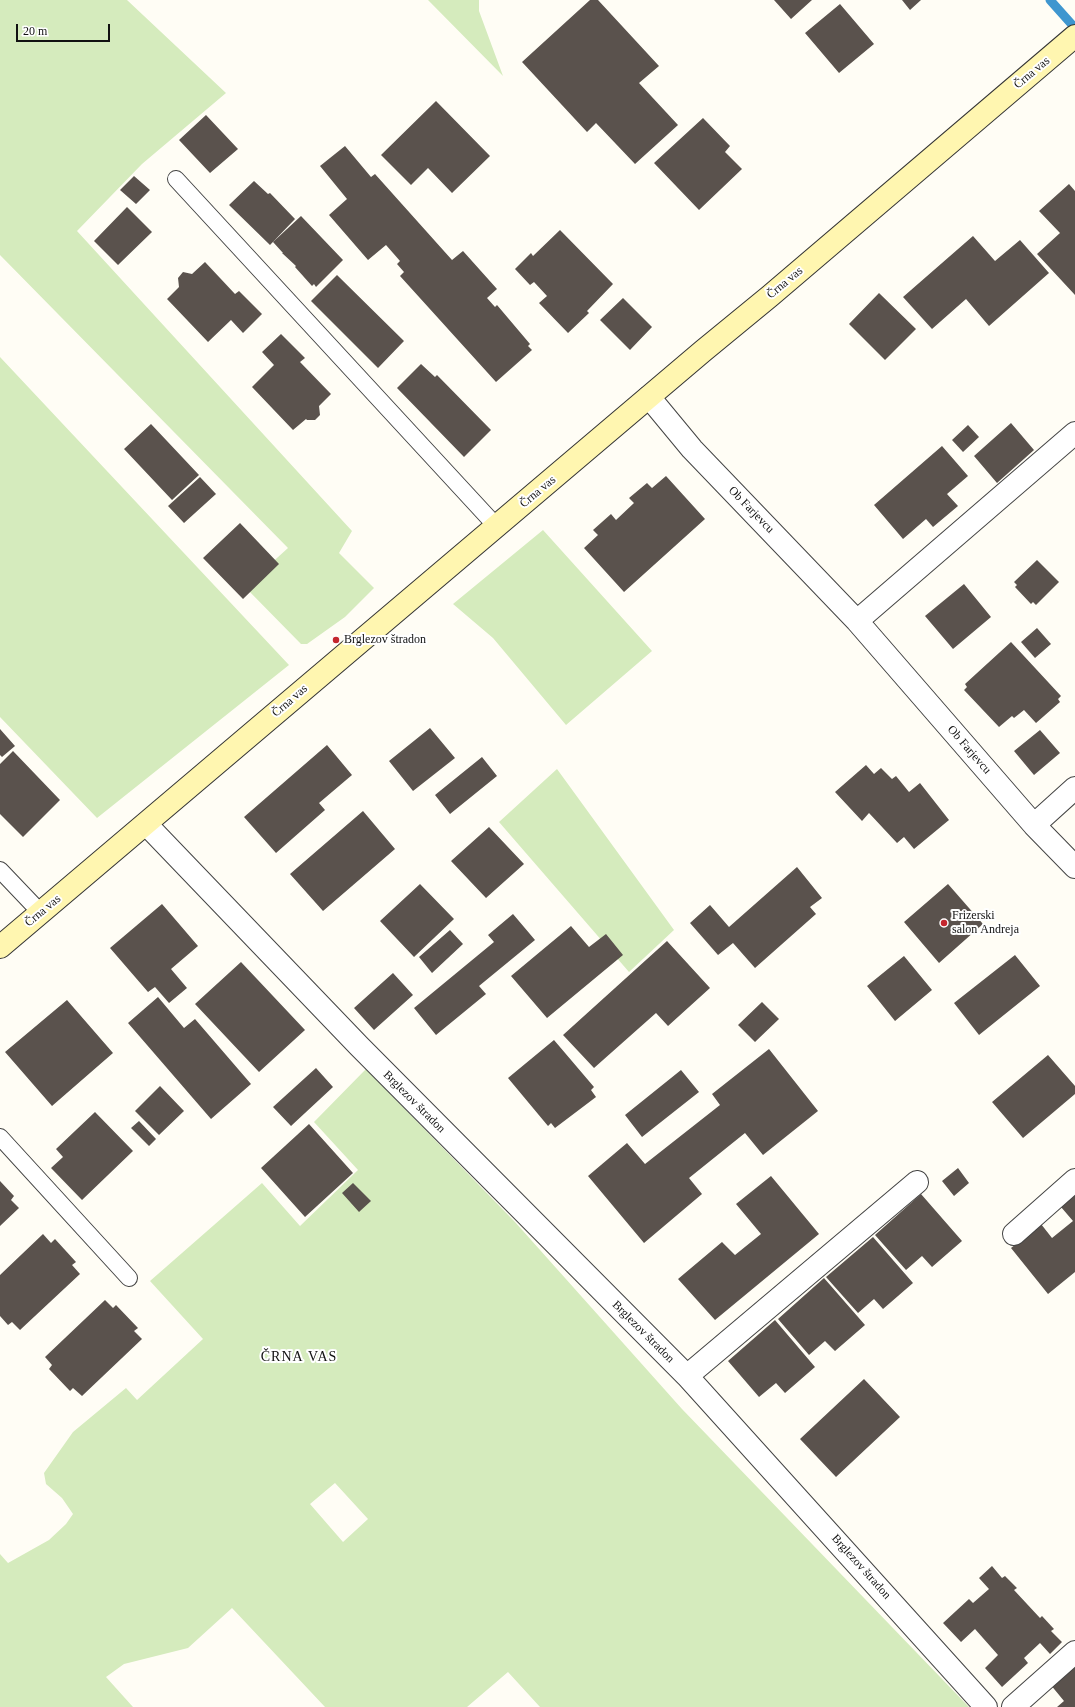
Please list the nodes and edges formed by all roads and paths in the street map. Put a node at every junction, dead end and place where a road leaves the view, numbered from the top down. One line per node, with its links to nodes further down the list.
1 (1068, 42): 3 (street, Črna vas)
2 (176, 179): 5 (lane)
3 (650, 397): 5 (street, Črna vas); 6 (street, Ob Farjevcu)
4 (1075, 433): 6 (street)
5 (497, 527): 8 (street, Črna vas)
6 (857, 621): 9 (street, Ob Farjevcu)
7 (1075, 788): 9 (street)
8 (146, 824): 12 (street, Črna vas); 19 (street, Brglezov štradon)
9 (1034, 824): 10 (street, Ob Farjevcu)
10 (1075, 867)
11 (0, 870): 12 (lane)
12 (41, 912): 13 (street, Črna vas)
13 (0, 947)
14 (0, 1137): 18 (lane)
15 (1075, 1180): 17 (street)
16 (917, 1182): 19 (street)
17 (1014, 1234)
18 (129, 1278)
19 (687, 1376): 21 (street, Brglezov štradon)
20 (1075, 1652): 22 (street)
21 (986, 1707)
22 (1013, 1707)

